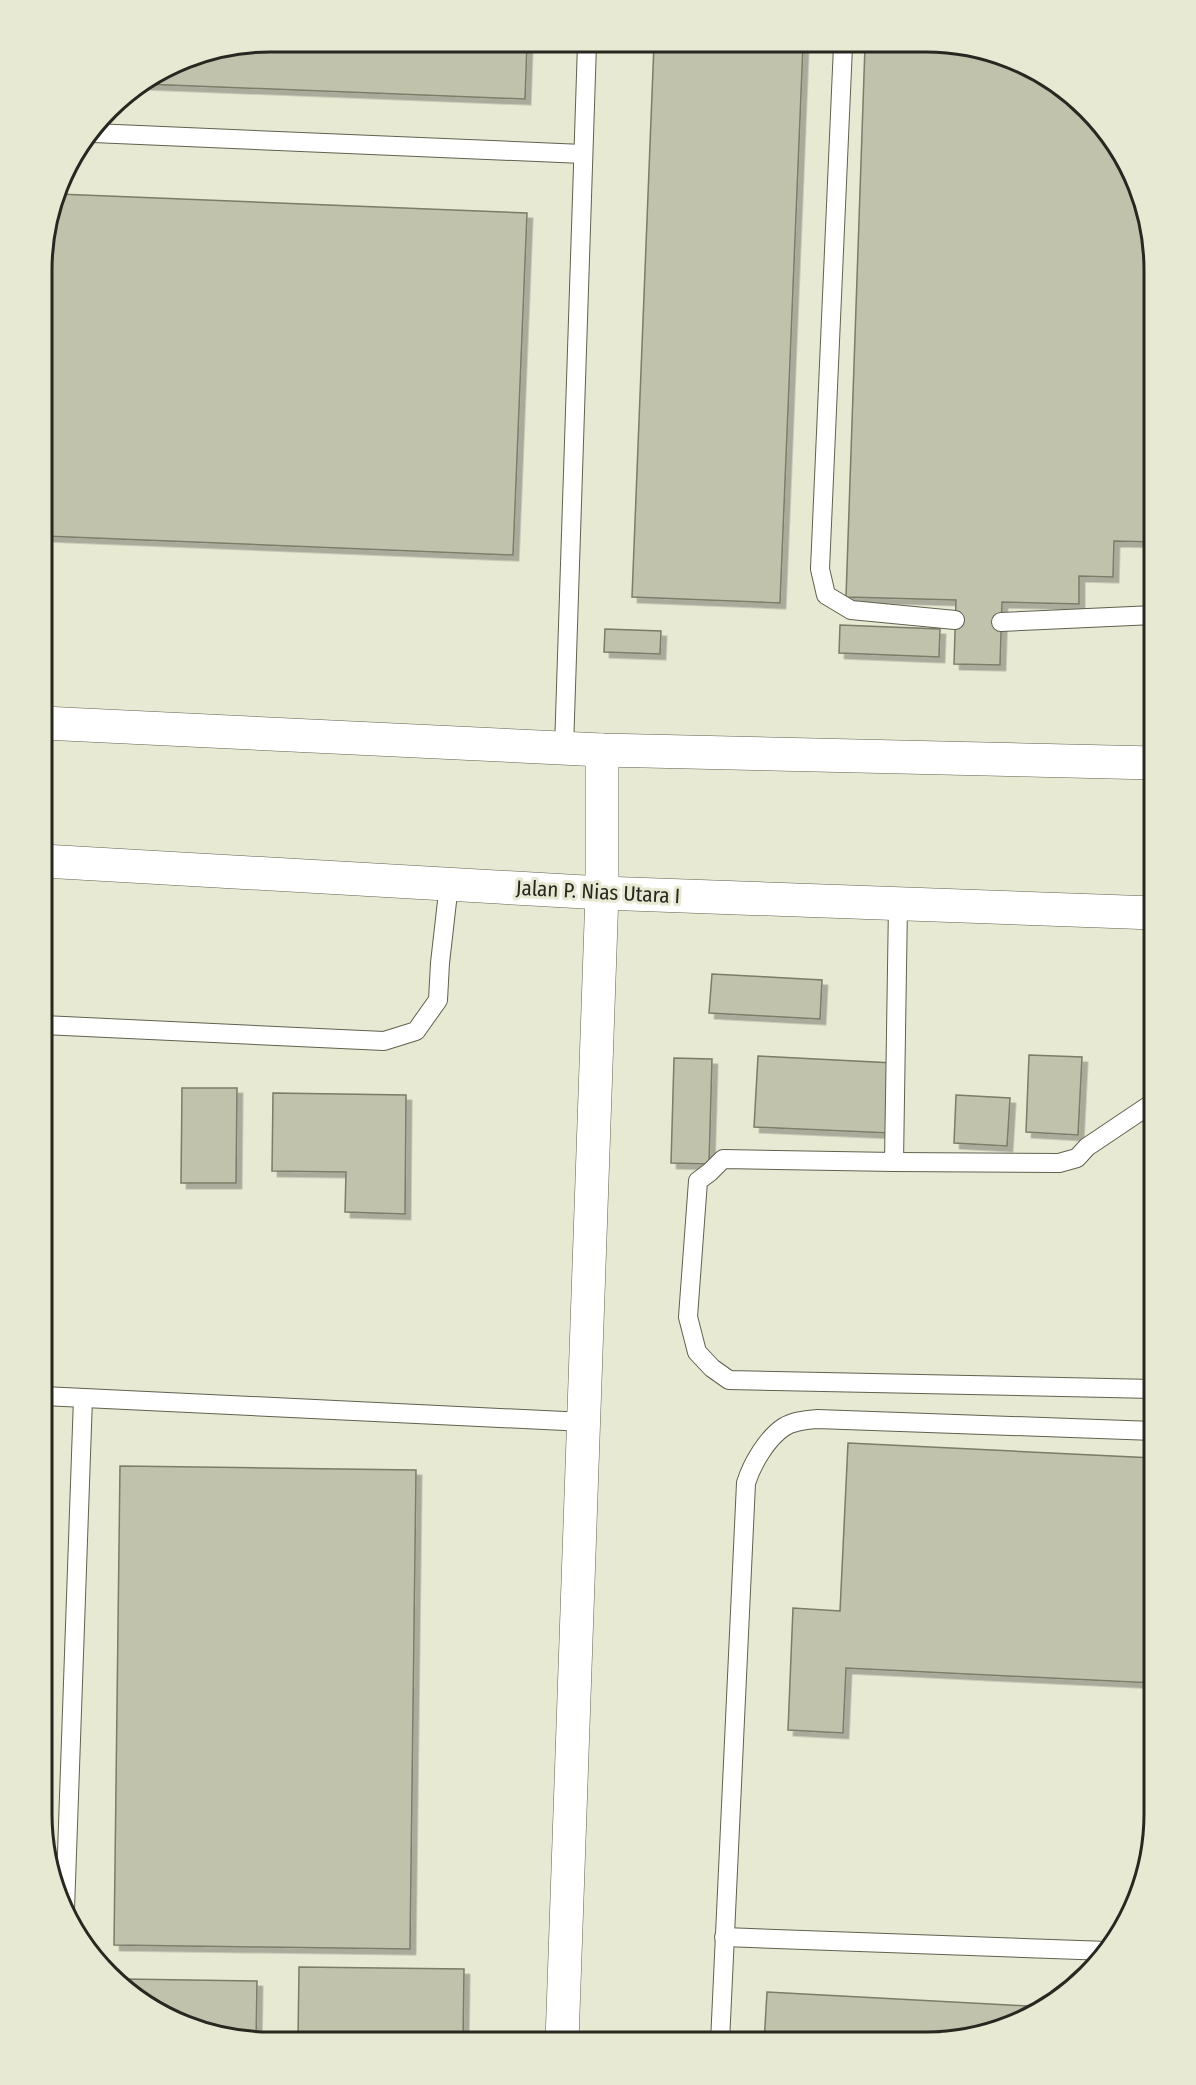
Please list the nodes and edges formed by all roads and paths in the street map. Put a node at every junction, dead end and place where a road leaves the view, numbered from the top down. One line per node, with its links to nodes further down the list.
1 (587, 52): 4 (lane)
2 (843, 52): 6 (lane)
3 (102, 133): 4 (lane)
4 (583, 154): 9 (lane)
5 (1144, 615): 7 (lane)
6 (955, 620)
7 (1001, 622)
8 (52, 723): 9 (street)
9 (564, 748): 10 (street)
10 (602, 750): 11 (street); 14 (street)
11 (1144, 763)
12 (52, 862): 13 (street, Jalan P. Nias Utara I)
13 (449, 884): 14 (street, Jalan P. Nias Utara I); 17 (lane)
14 (602, 893): 15 (street, Jalan P. Nias Utara I); 23 (street)
15 (898, 904): 16 (street, Jalan P. Nias Utara I); 19 (lane)
16 (1144, 913)
17 (52, 1025)
18 (1144, 1109): 19 (lane)
19 (894, 1162): 20 (lane)
20 (1144, 1389)
21 (52, 1396): 22 (lane)
22 (83, 1398): 23 (lane); 25 (lane)
23 (585, 1422): 28 (street)
24 (1144, 1431): 26 (lane)
25 (66, 1889)
26 (724, 1937): 27 (lane); 29 (lane)
27 (1095, 1951)
28 (562, 2032)
29 (720, 2032)

